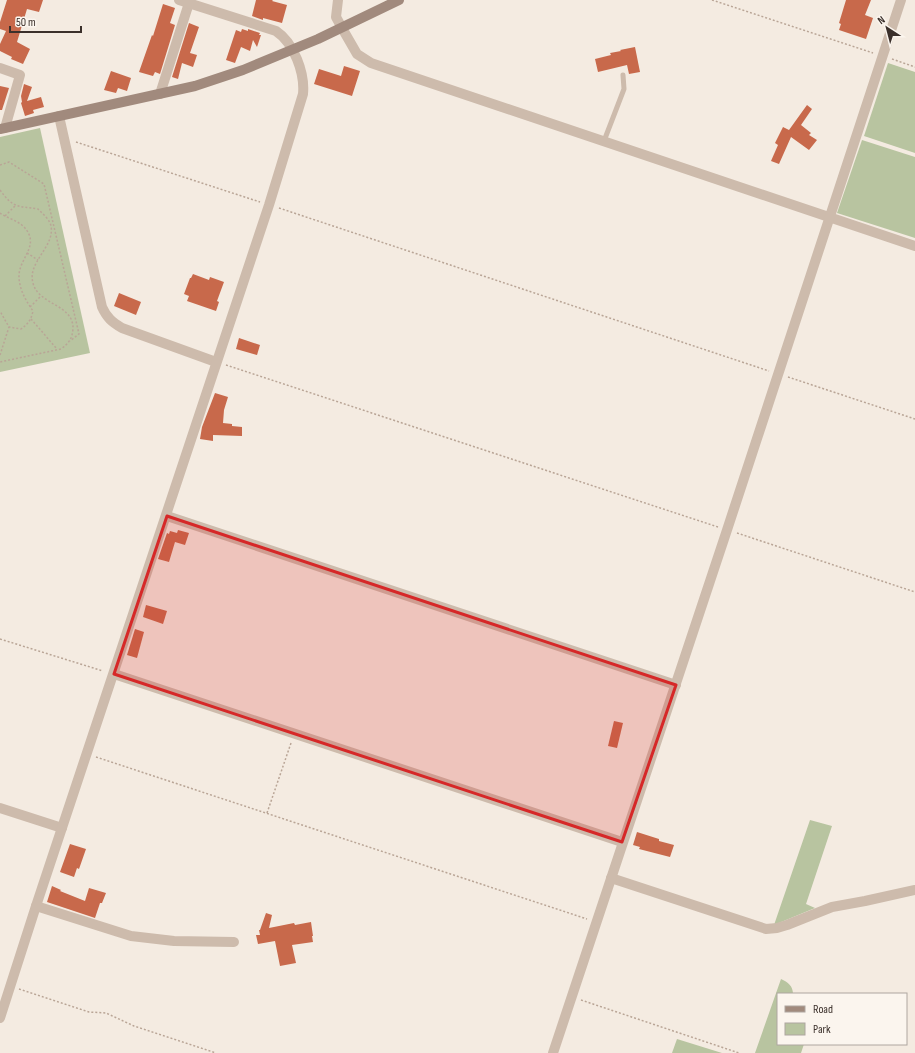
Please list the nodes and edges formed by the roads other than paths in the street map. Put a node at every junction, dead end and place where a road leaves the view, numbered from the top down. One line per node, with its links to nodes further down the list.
1 (179, 0): 5 (street)
2 (338, 0): 6 (street)
3 (399, 0): 6 (street)
4 (901, 0): 14 (street)
5 (189, 3): 7 (street); 10 (street)
6 (342, 28): 7 (street); 13 (street)
7 (292, 50): 10 (street); 16 (street)
8 (0, 68): 12 (street)
9 (623, 75): 13 (lane)
10 (160, 94): 11 (street)
11 (59, 116): 12 (street); 16 (street)
12 (2, 128)
13 (604, 141): 14 (street)
14 (829, 218): 15 (street); 19 (street)
15 (915, 246)
16 (216, 362): 17 (street)
17 (166, 516): 18 (street); 19 (street)
18 (114, 674): 21 (street); 22 (street)
19 (676, 685): 22 (street)
20 (0, 808): 21 (street)
21 (62, 828): 25 (street)
22 (622, 842): 23 (street)
23 (611, 878): 24 (street); 28 (street)
24 (915, 890)
25 (36, 906): 26 (street); 27 (street)
26 (234, 942)
27 (0, 1018)
28 (553, 1053)

